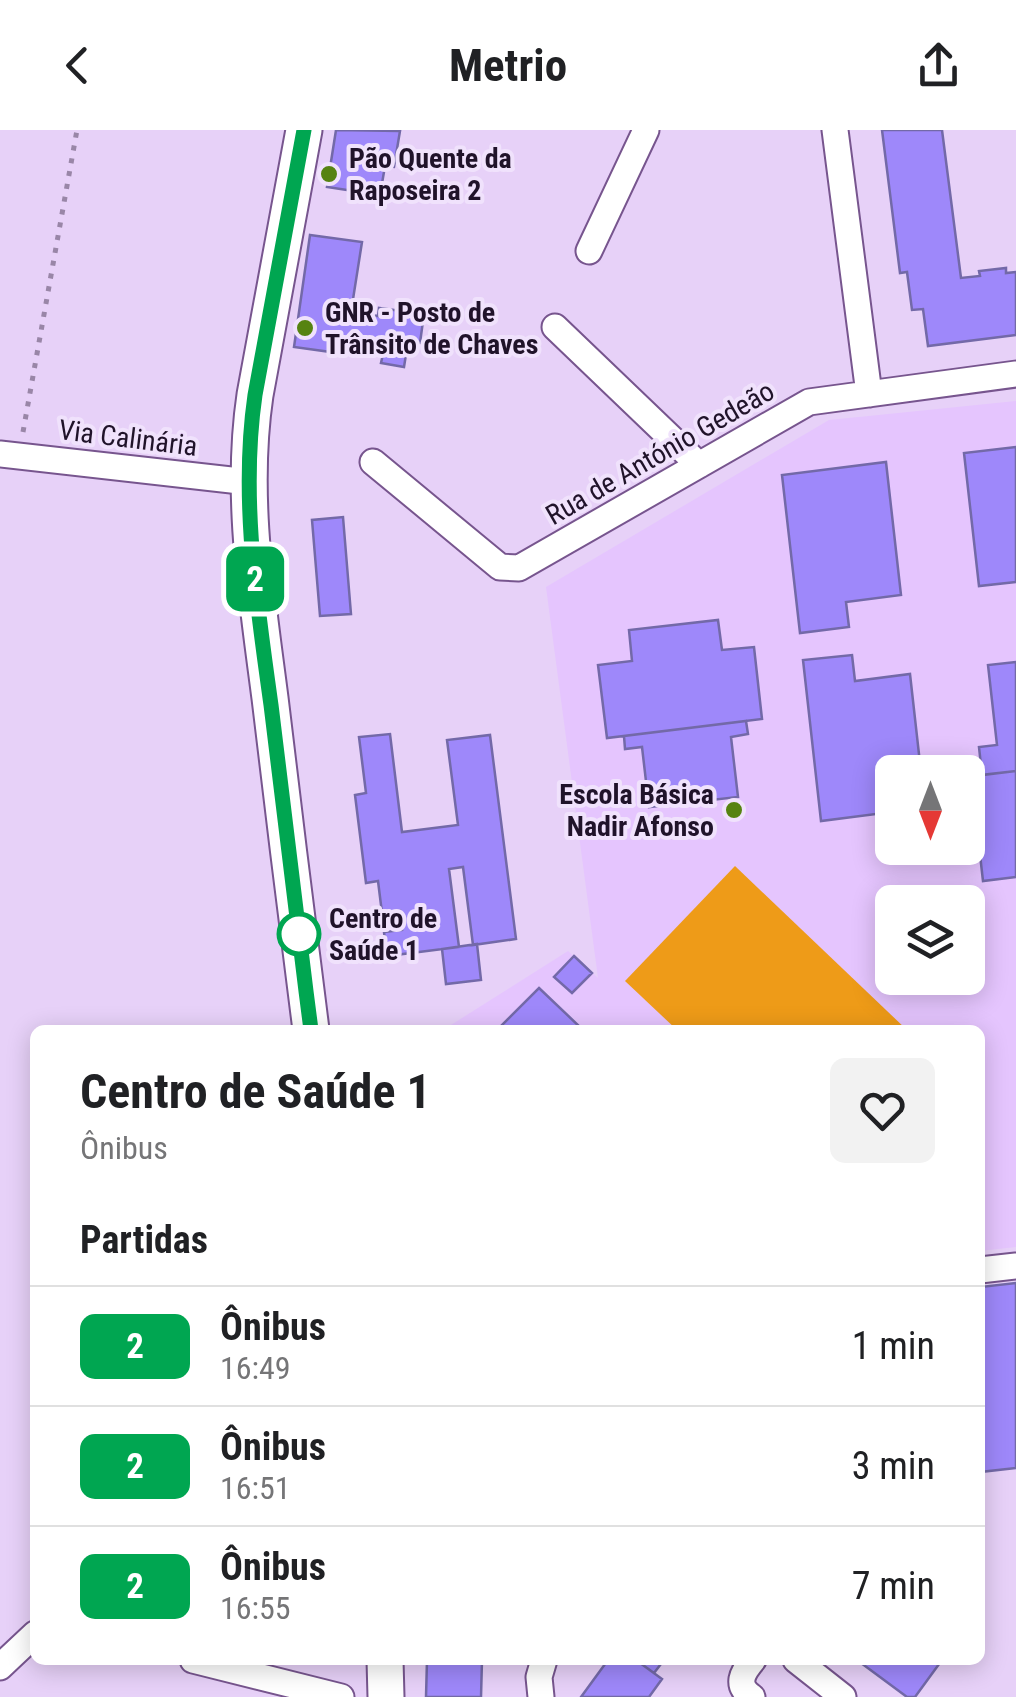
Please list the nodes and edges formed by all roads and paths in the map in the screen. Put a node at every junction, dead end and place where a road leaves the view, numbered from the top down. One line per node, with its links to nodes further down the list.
1 (77, 130): 9 (path)
2 (304, 130): 12 (main road)
3 (646, 130): 5 (street)
4 (835, 130): 8 (street)
5 (588, 251)
6 (555, 327): 11 (street)
7 (1016, 374): 8 (street, Rua de António Gedeão)
8 (869, 394): 11 (street, Rua de António Gedeão)
9 (10, 455): 12 (street, Via Calinária)
10 (373, 462): 11 (street, Rua de António Gedeão)
11 (699, 465)
12 (249, 482): 13 (main road)
13 (309, 1025)
14 (1016, 1266): 15 (street)
15 (985, 1269)
16 (30, 1639): 22 (street)
17 (213, 1665): 23 (street)
18 (385, 1665): 24 (main road)
19 (543, 1665): 25 (street)
20 (748, 1665): 26 (street)
21 (802, 1665): 27 (street)
22 (0, 1667)
23 (341, 1697)
24 (386, 1697)
25 (540, 1697)
26 (752, 1697)
27 (842, 1697)

